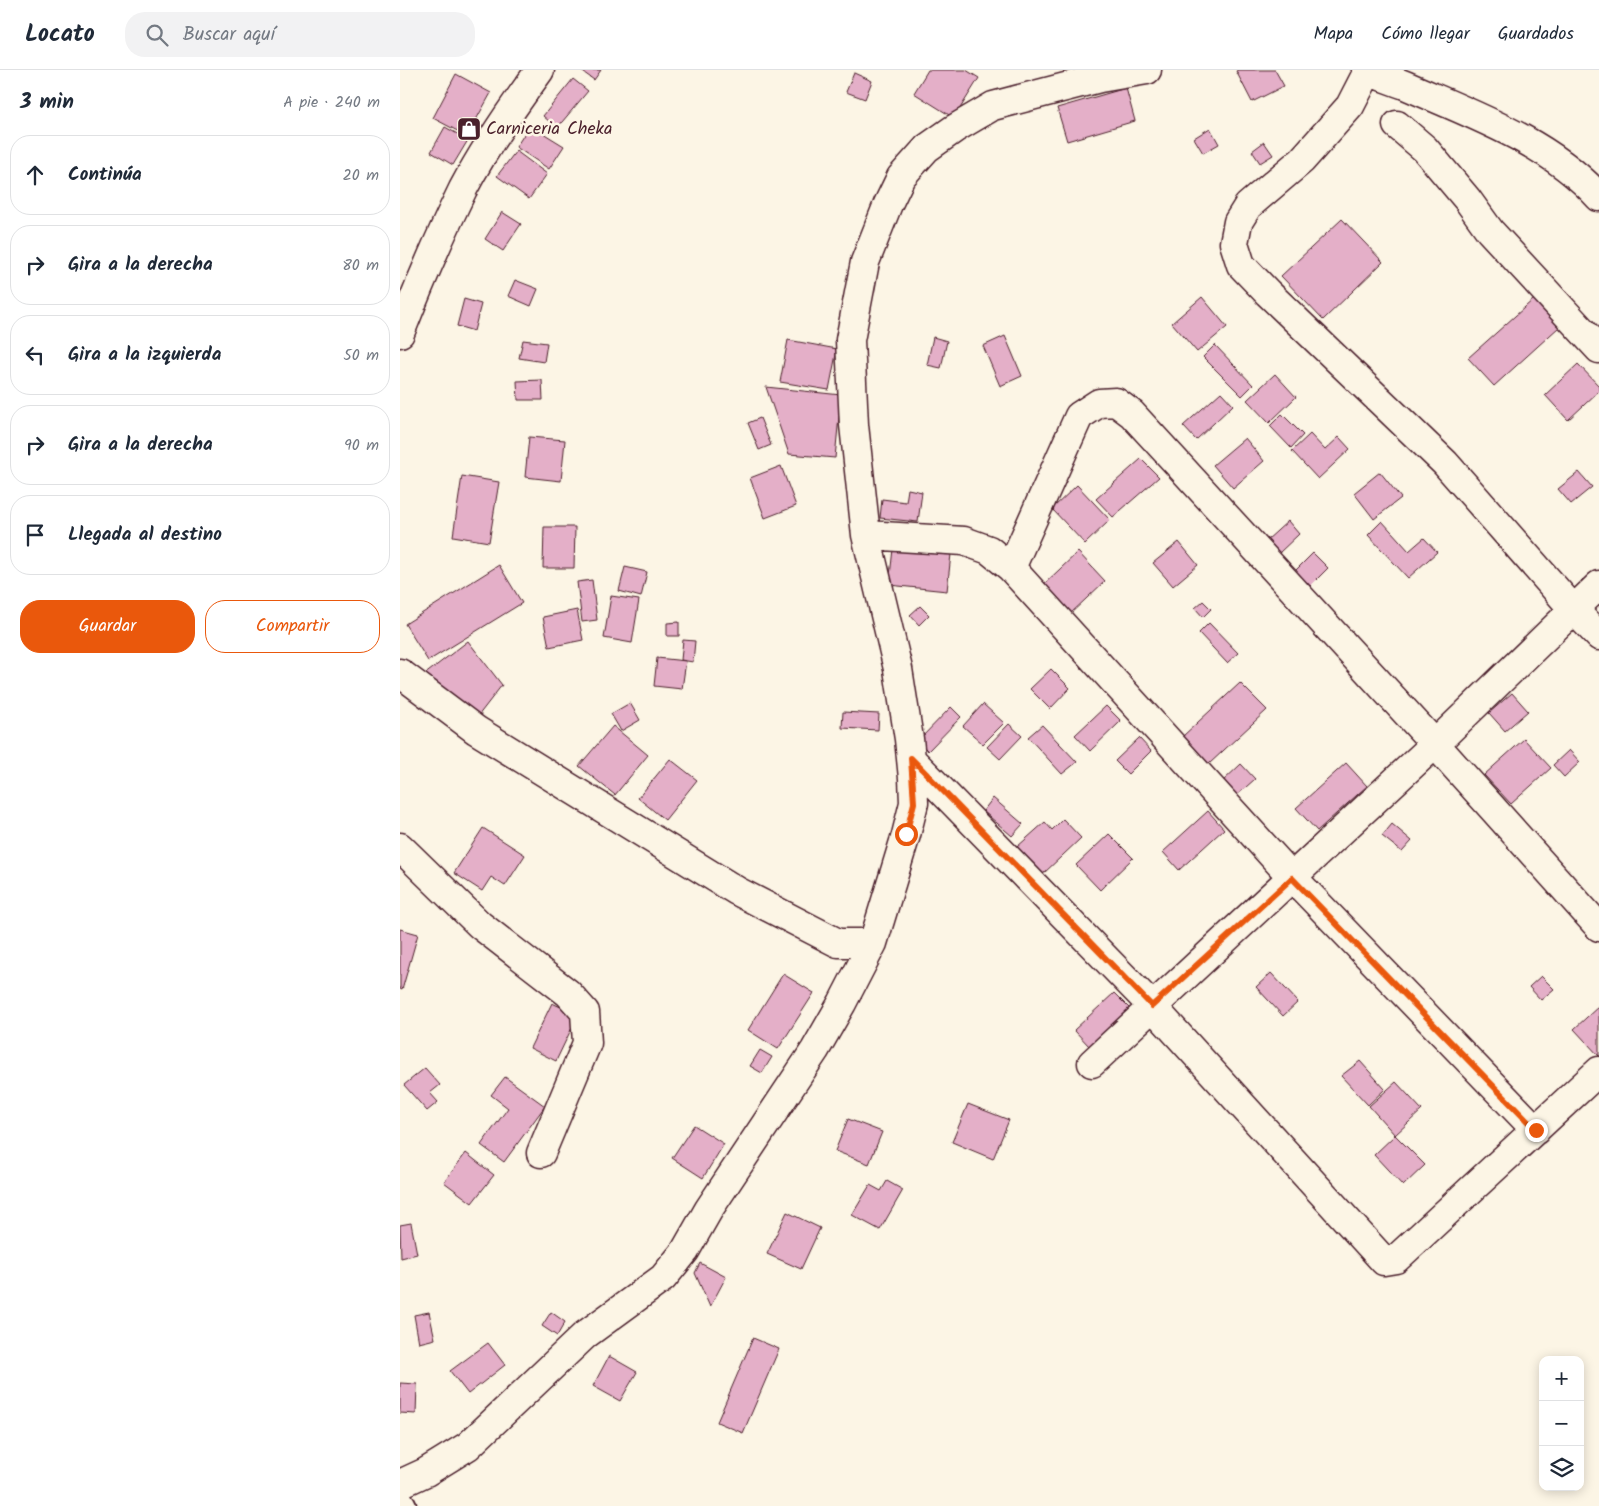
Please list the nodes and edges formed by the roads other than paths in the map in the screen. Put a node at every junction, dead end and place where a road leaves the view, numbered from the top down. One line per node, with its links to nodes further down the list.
1 (540, 70): 6 (street)
2 (1147, 70): 8 (street)
3 (1367, 71): 5 (street); 11 (street)
4 (1396, 124): 7 (street)
5 (1599, 197)
6 (400, 334)
7 (1599, 349)
8 (866, 535): 9 (street); 15 (street)
9 (1012, 568): 14 (street); 17 (street)
10 (1599, 585): 11 (street)
11 (1574, 610): 12 (street); 14 (street)
12 (1599, 636)
13 (400, 673): 19 (street)
14 (1435, 744): 17 (street); 18 (street)
15 (911, 758): 19 (street); 20 (street)
16 (400, 847): 24 (street)
17 (1292, 878): 20 (street); 23 (street)
18 (1599, 927)
19 (873, 943): 25 (street)
20 (1152, 1006): 21 (street); 23 (street)
21 (1092, 1063)
22 (1599, 1072): 23 (street)
23 (1536, 1130)
24 (541, 1153)
25 (400, 1484)

